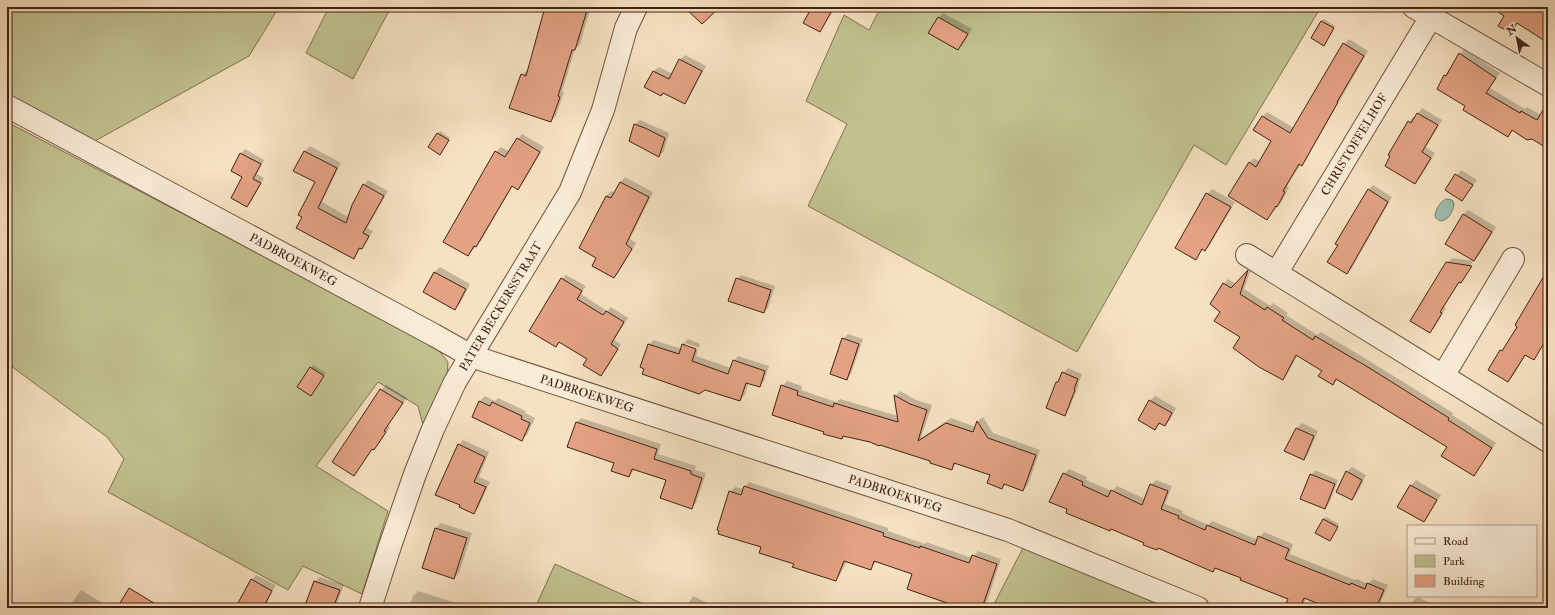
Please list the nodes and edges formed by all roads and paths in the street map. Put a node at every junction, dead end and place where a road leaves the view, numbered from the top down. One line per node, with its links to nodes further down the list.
1 (636, 7): 8 (street, PATER BECKERSSTRAAT)
2 (1423, 12): 3 (street, CHRISTOFFELHOF); 7 (street, CHRISTOFFELHOF)
3 (1548, 85)
4 (7, 106): 8 (street, PADBROEKWEG)
5 (1247, 255): 7 (street)
6 (1513, 259): 9 (street)
7 (1277, 272): 9 (street)
8 (471, 356): 11 (street, PATER BECKERSSTRAAT); 12 (street, PADBROEKWEG)
9 (1443, 376): 10 (street)
10 (1548, 441)
11 (370, 608)
12 (1198, 608)

